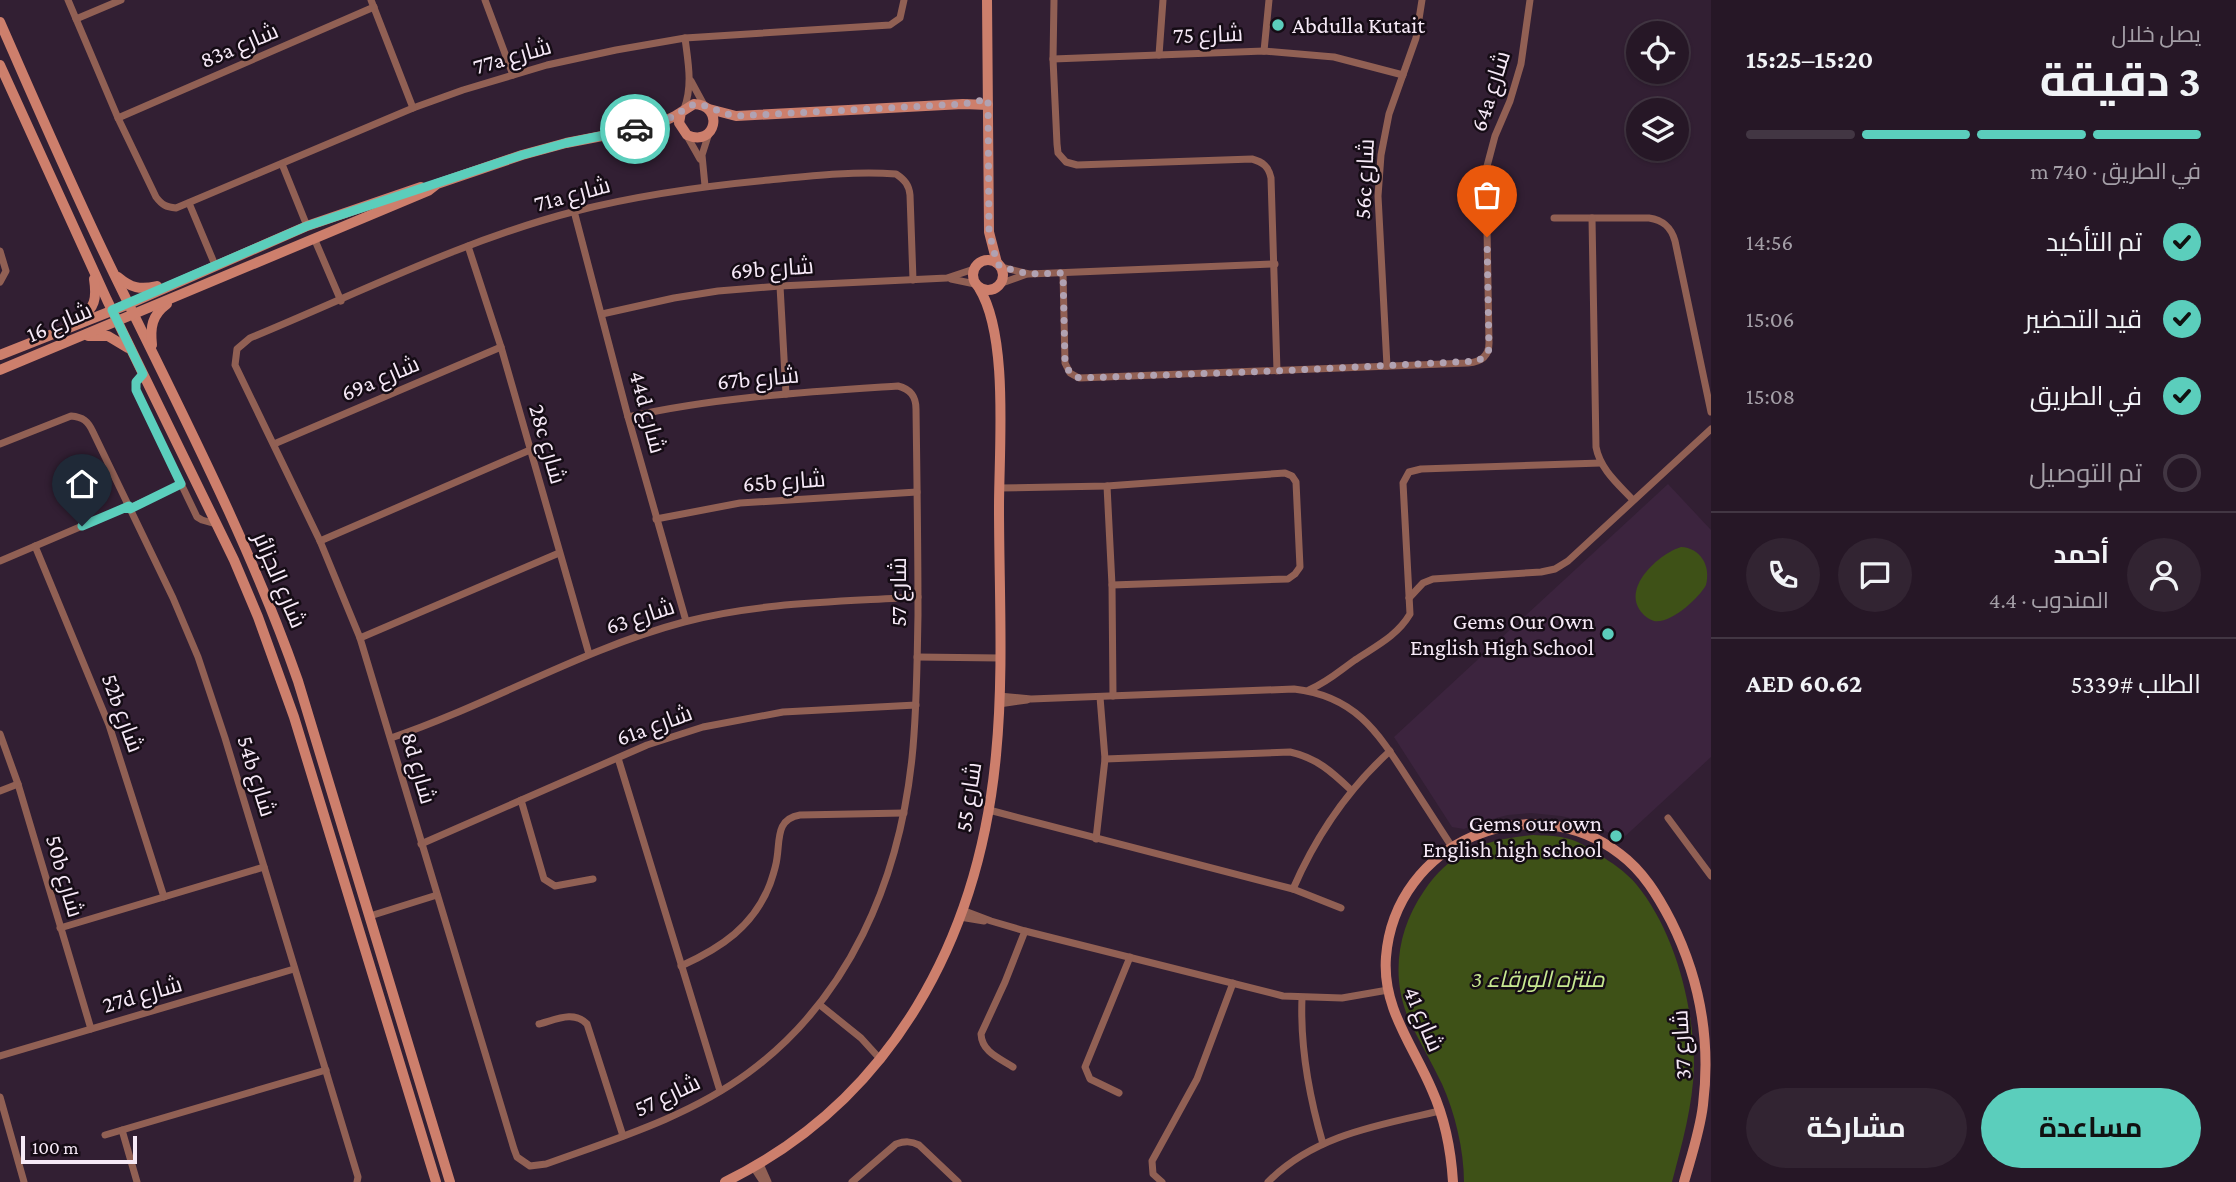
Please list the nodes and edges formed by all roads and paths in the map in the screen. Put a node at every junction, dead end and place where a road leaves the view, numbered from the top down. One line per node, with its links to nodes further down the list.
1 (68, 0): 12 (street)
2 (121, 0): 12 (street)
3 (485, 0): 19 (street)
4 (987, 0): 22 (street)
5 (1054, 0): 17 (street)
6 (1163, 0): 16 (street)
7 (1269, 0): 15 (street)
8 (1422, 0): 20 (street, 56c شارع)
9 (1530, 0): 72 (street, 64a شارع)
10 (904, 3): 14 (street, 77a شارع)
11 (373, 4): 24 (street); 27 (street, 83a شارع)
12 (76, 19): 27 (street)
13 (0, 22): 49 (street, شارع الجزائر)
14 (685, 38): 19 (street, 77a شارع); 21 (street)
15 (1264, 51): 16 (street, شارع 75); 20 (street, شارع 75)
16 (1159, 55): 17 (street, شارع 75)
17 (1053, 59): 44 (street)
18 (0, 65): 47 (street, شارع الجزائر)
19 (513, 75): 24 (street, 77a شارع)
20 (1403, 75): 72 (street, 56c شارع)
21 (690, 77): 23 (street); 25 (street)
22 (988, 102): 26 (street); 40 (street)
23 (707, 107): 25 (street); 26 (street); 29 (street)
24 (413, 108): 32 (street, 77a شارع)
25 (683, 110): 28 (street); 30 (street)
26 (736, 116): 29 (street)
27 (118, 118): 35 (street, 77a شارع)
28 (654, 126): 30 (street); 33 (street)
29 (711, 129): 30 (street); 31 (street)
30 (685, 134): 31 (street)
31 (702, 162): 34 (street)
32 (282, 164): 35 (street, 77a شارع); 39 (street)
33 (437, 184): 39 (street); 41 (street, شارع 16)
34 (705, 186): 36 (street, 71a شارع); 53 (street, 71a شارع)
35 (189, 203): 45 (street)
36 (574, 211): 42 (street, 71a شارع); 63 (street, 44d شارع)
37 (1554, 218): 38 (street)
38 (1592, 218): 79 (street); 85 (street)
39 (307, 226): 45 (street)
40 (989, 232): 46 (street); 48 (street)
41 (314, 238): 59 (street, شارع 16); 60 (street)
42 (468, 246): 60 (street, 71a شارع); 68 (street, 28c شارع)
43 (1, 254): 54 (street)
44 (1275, 264): 50 (street); 74 (street)
45 (215, 265): 55 (street)
46 (999, 265): 48 (street); 51 (street); 56 (street)
47 (92, 266): 64 (street, شارع الجزائر); 66 (street)
48 (976, 266): 52 (street, 69b شارع); 58 (street)
49 (113, 273): 55 (street); 61 (street, شارع الجزائر)
50 (1063, 273): 51 (street); 74 (street)
51 (1029, 274): 56 (street)
52 (947, 278): 53 (street, 69b شارع); 58 (street, 69b شارع)
53 (913, 280): 57 (street, 69b شارع)
54 (0, 282)
55 (177, 282): 61 (street, شارع 16)
56 (1001, 284): 58 (street); 65 (street, شارع 55)
57 (780, 286): 63 (street, 69b شارع); 78 (street)
58 (977, 286): 65 (street, شارع 55)
59 (177, 296): 62 (street, شارع 16); 71 (street)
60 (341, 300): 75 (street, 71a شارع)
61 (129, 303): 62 (street, شارع الجزائر); 64 (street, شارع 16)
62 (134, 314): 64 (street, شارع 16); 71 (street, شارع الجزائر)
63 (602, 314): 80 (street, 44d شارع)
64 (115, 316): 66 (street, شارع 16); 67 (street, شارع 16); 69 (street, شارع الجزائر)
65 (993, 318): 88 (street, شارع 55)
66 (65, 328): 70 (street, شارع 16)
67 (77, 337): 69 (street); 73 (street, شارع 16)
68 (501, 347): 83 (street, 69a شارع); 84 (street, 28c شارع)
69 (133, 352): 76 (street, شارع الجزائر)
70 (0, 355)
71 (153, 355): 134 (street, شارع الجزائر)
72 (1387, 366): 74 (street)
73 (0, 370)
74 (1277, 371)
75 (239, 373): 83 (street, 8d شارع)
76 (143, 374): 86 (street); 93 (street, شارع الجزائر)
77 (891, 387): 78 (street, 67b شارع); 89 (street, شارع 57)
78 (786, 394): 80 (street, 67b شارع)
79 (1711, 412)
80 (628, 417): 92 (street, 44d شارع)
81 (1711, 429): 90 (street)
82 (0, 444): 91 (street, 54b شارع)
83 (274, 444): 94 (street, 8d شارع)
84 (530, 450): 94 (street); 96 (street, 28c شارع)
85 (1601, 463): 90 (street); 100 (street)
86 (181, 484): 91 (street); 93 (street)
87 (1107, 486): 88 (street); 98 (street); 98 (street)
88 (999, 488): 105 (street, شارع 55)
89 (917, 492): 92 (street, 65b شارع); 99 (street, شارع 57)
90 (1633, 500): 100 (street)
91 (129, 508): 95 (street); 126 (street, 54b شارع)
92 (656, 519): 101 (street, 44d شارع)
93 (217, 524): 164 (street, شارع الجزائر)
94 (320, 541): 102 (street, 8d شارع)
95 (35, 546): 97 (street); 131 (street, 52b شارع)
96 (559, 553): 102 (street); 103 (street, 28c شارع)
97 (0, 561)
98 (1112, 585): 107 (street)
99 (918, 597): 101 (street, شارع 63); 104 (street, شارع 57)
100 (1409, 598): 106 (street)
101 (686, 621): 103 (street, شارع 63)
102 (360, 638): 112 (street, 8d شارع)
103 (589, 654): 112 (street, شارع 63)
104 (917, 657): 105 (street); 110 (street, شارع 57)
105 (1000, 658): 109 (street, شارع 55)
106 (1308, 690): 107 (street); 113 (street)
107 (1113, 696): 108 (street)
108 (1100, 697): 109 (street); 115 (street)
109 (999, 700): 120 (street, شارع 55)
110 (916, 705): 114 (street, 61a شارع); 121 (street, شارع 57)
111 (0, 734): 116 (street, 50b شارع)
112 (391, 738): 124 (street, 8d شارع)
113 (1390, 751): 117 (street); 125 (street)
114 (618, 758): 119 (street, 61a شارع); 138 (street)
115 (1105, 759): 117 (street); 123 (street)
116 (18, 783): 118 (street); 135 (street, 50b شارع)
117 (1351, 790): 129 (street)
118 (0, 791)
119 (521, 800): 124 (street, 61a شارع); 128 (street)
120 (989, 810): 123 (street); 133 (street, شارع 55)
121 (904, 813): 138 (street); 143 (street, شارع 57)
122 (1668, 818): 127 (street)
123 (1096, 839): 129 (street)
124 (421, 844): 130 (street, 8d شارع)
125 (1451, 847): 141 (street, شارع 41); 144 (street, شارع 37)
126 (264, 867): 131 (street); 139 (street, 54b شارع)
127 (1711, 876)
128 (593, 879)
129 (1293, 889): 132 (street)
130 (437, 895): 134 (street); 159 (street, 8d شارع)
131 (164, 897): 135 (street)
132 (1341, 908)
133 (961, 914): 136 (street); 148 (street, شارع 55)
134 (370, 916): 165 (street, شارع الجزائر)
135 (60, 928): 146 (street, 50b شارع)
136 (1025, 931): 137 (street); 149 (street)
137 (1130, 957): 140 (street); 152 (street)
138 (681, 967): 151 (street)
139 (294, 968): 146 (street, 27d شارع); 150 (street, 54b شارع)
140 (1233, 983): 142 (street); 170 (street)
141 (1388, 990): 142 (street); 154 (street, شارع 41)
142 (1302, 998): 158 (street)
143 (820, 1006): 148 (street); 151 (street, شارع 57)
144 (1707, 1022): 173 (street, شارع 37)
145 (538, 1024): 157 (street)
146 (91, 1029): 147 (street, 27d شارع)
147 (0, 1056)
148 (884, 1057): 160 (street, شارع 55)
149 (1013, 1067)
150 (326, 1070): 155 (street); 163 (street, 54b شارع)
151 (720, 1091): 157 (street, شارع 57)
152 (1119, 1093)
153 (0, 1097): 161 (street)
154 (1440, 1111): 158 (street); 172 (street, شارع 41)
155 (122, 1130): 156 (street); 162 (street)
156 (105, 1135)
157 (623, 1136): 159 (street, شارع 57)
158 (1323, 1144): 171 (street)
159 (546, 1164)
160 (757, 1166): 166 (street, شارع 55); 167 (street)
161 (24, 1182)
162 (137, 1182)
163 (358, 1182)
164 (436, 1182)
165 (450, 1182)
166 (725, 1182)
167 (766, 1182)
168 (852, 1182): 169 (street)
169 (958, 1182)
170 (1162, 1182)
171 (1268, 1182)
172 (1453, 1182)
173 (1684, 1182)

